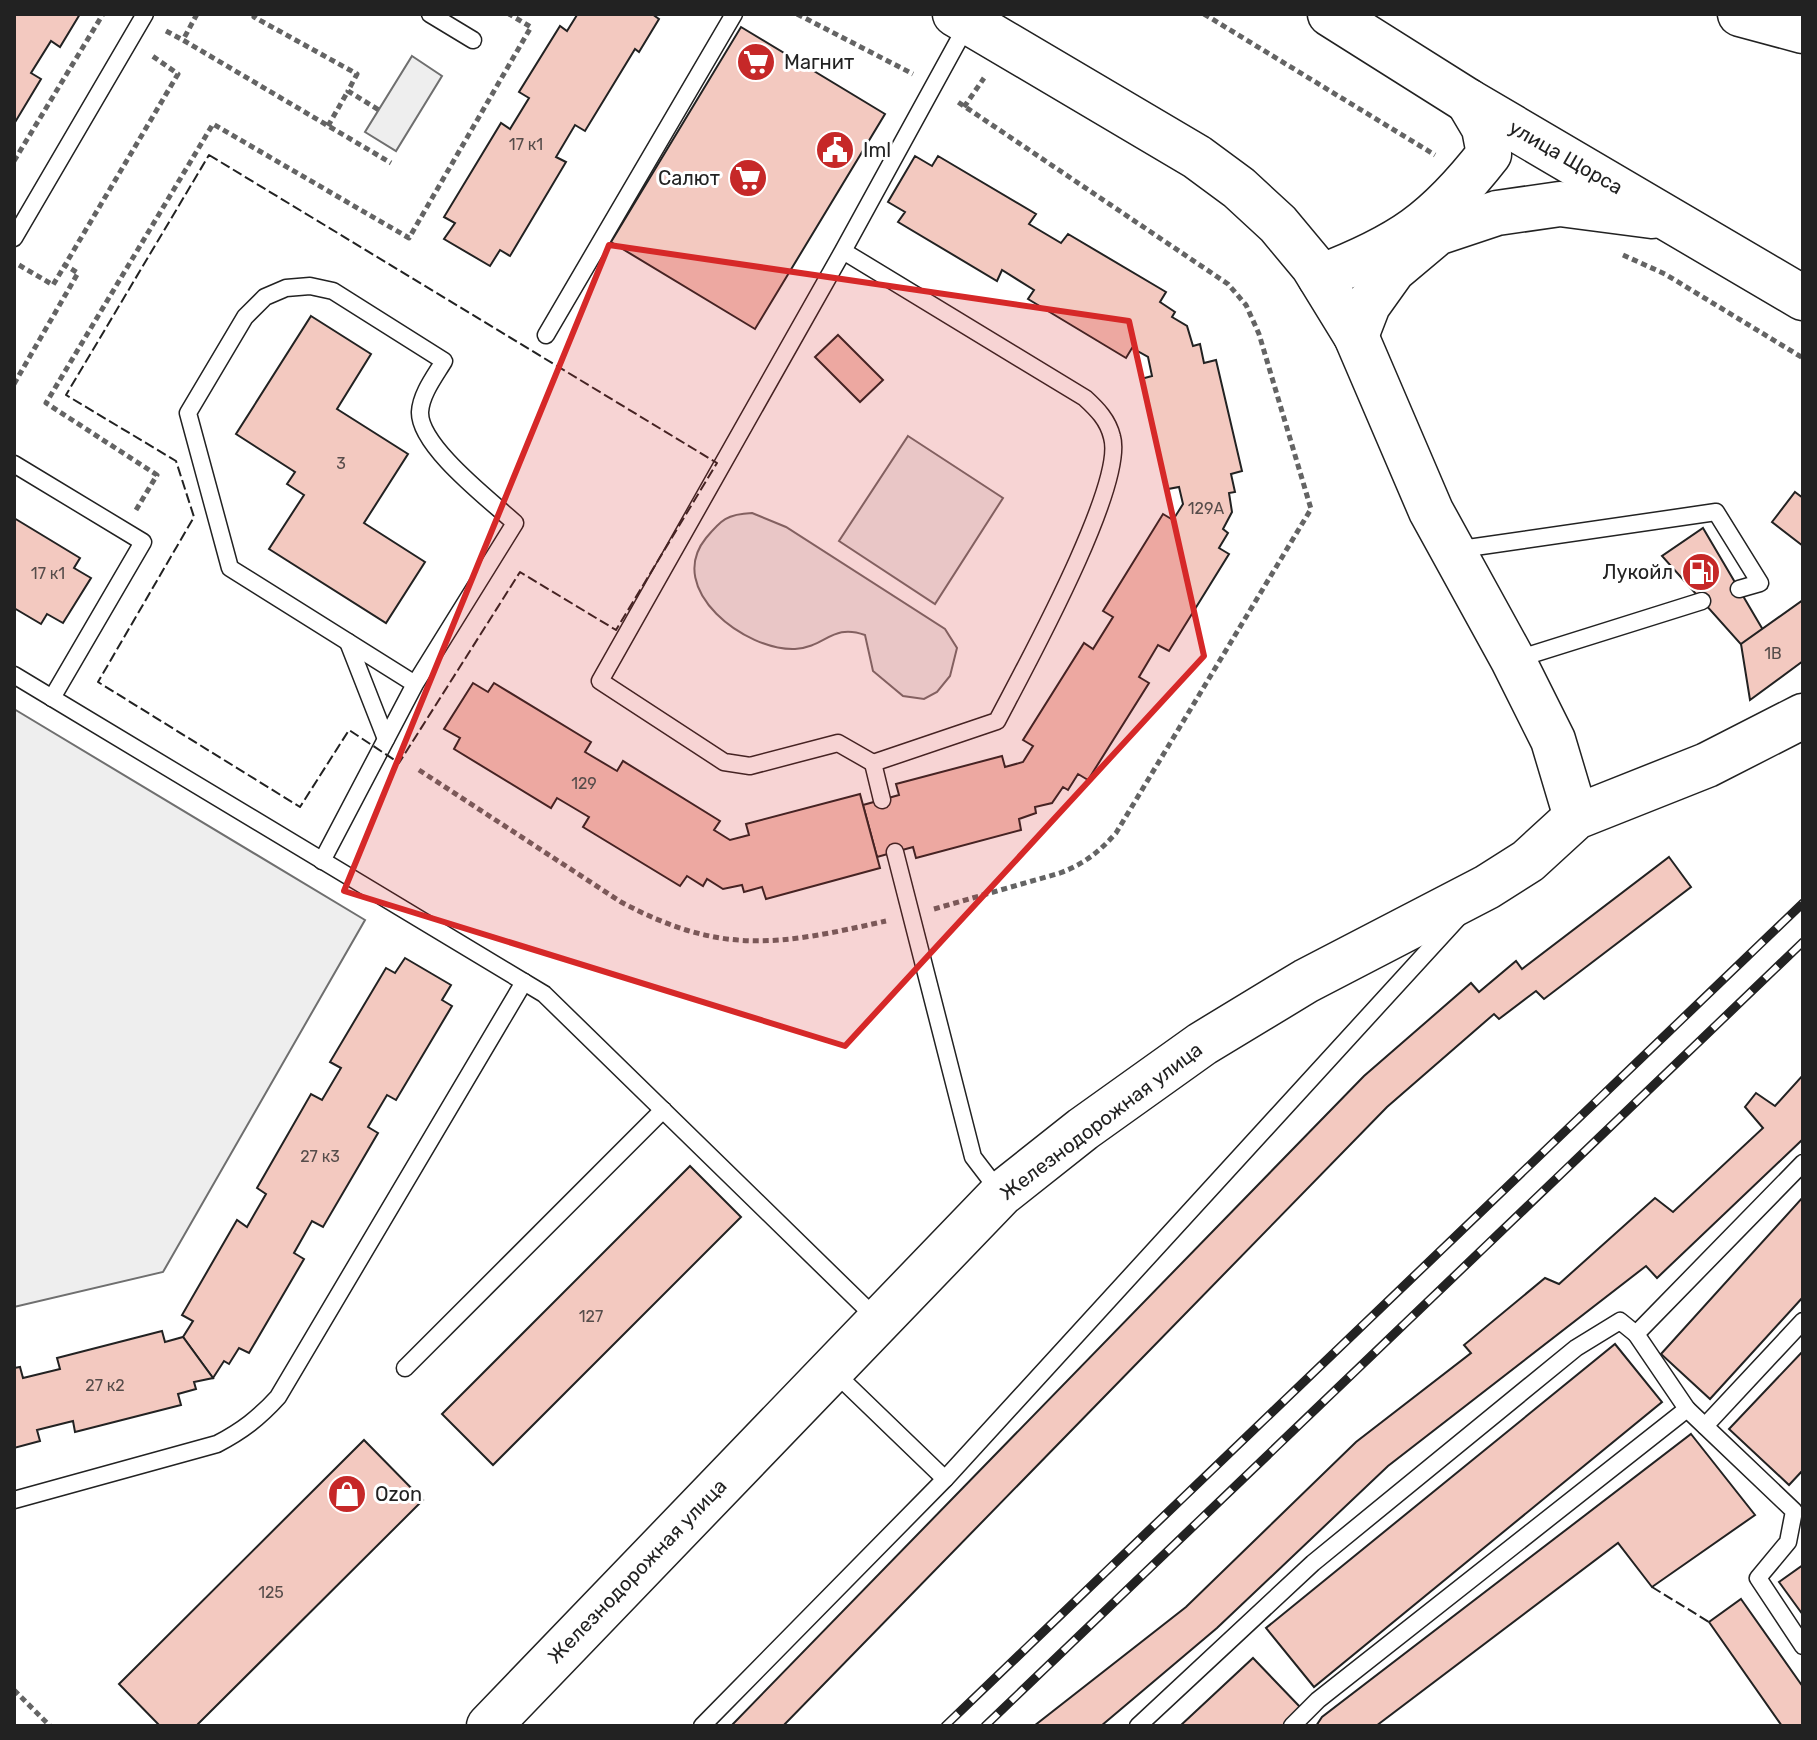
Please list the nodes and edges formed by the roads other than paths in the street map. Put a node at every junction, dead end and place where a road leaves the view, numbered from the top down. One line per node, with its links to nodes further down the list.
1 (145, 14): 11 (lane)
2 (430, 14): 8 (lane)
3 (734, 14): 15 (lane)
4 (1330, 14): 9 (street, улица Щорса)
5 (1740, 14): 7 (street)
6 (962, 18): 12 (lane); 13 (street)
7 (1803, 31)
8 (473, 40)
9 (1468, 101): 10 (street, улица Щорса); 13 (street)
10 (1672, 219): 14 (street, улица Щорса); 16 (street)
11 (14, 238)
12 (843, 251): 28 (lane); 28 (lane)
13 (1320, 277): 16 (street)
14 (1803, 298)
15 (546, 335)
16 (1356, 336): 18 (street)
17 (14, 464): 25 (lane)
18 (1453, 550): 19 (lane); 22 (street)
19 (1739, 589)
20 (1702, 601): 22 (lane)
21 (348, 642): 24 (lane); 24 (lane); 27 (lane)
22 (1513, 660): 30 (street)
23 (14, 675): 25 (lane)
24 (415, 684): 27 (lane)
25 (52, 698): 32 (lane)
26 (1803, 716): 30 (street, Железнодорожная улица)
27 (386, 739): 32 (lane)
28 (873, 763): 29 (lane)
29 (882, 800)
30 (1576, 817): 33 (street, Железнодорожная улица)
31 (895, 852): 37 (lane)
32 (322, 861): 34 (lane)
33 (1487, 887): 37 (street, Железнодорожная улица); 45 (lane)
34 (524, 982): 35 (lane); 46 (lane)
35 (663, 1110): 39 (lane); 41 (lane)
36 (1803, 1163): 40 (lane)
37 (1001, 1194): 39 (street, Железнодорожная улица)
38 (1803, 1321): 44 (lane)
39 (880, 1322): 42 (street, Железнодорожная улица)
40 (1636, 1334): 43 (lane); 51 (lane)
41 (405, 1368)
42 (831, 1369): 45 (lane); 49 (street, Железнодорожная улица)
43 (1687, 1409): 44 (lane); 52 (lane)
44 (1705, 1426): 47 (lane)
45 (945, 1479): 50 (lane)
46 (14, 1500)
47 (1799, 1506): 48 (lane)
48 (1803, 1646)
49 (489, 1726)
50 (702, 1726)
51 (1138, 1726)
52 (1292, 1726)

